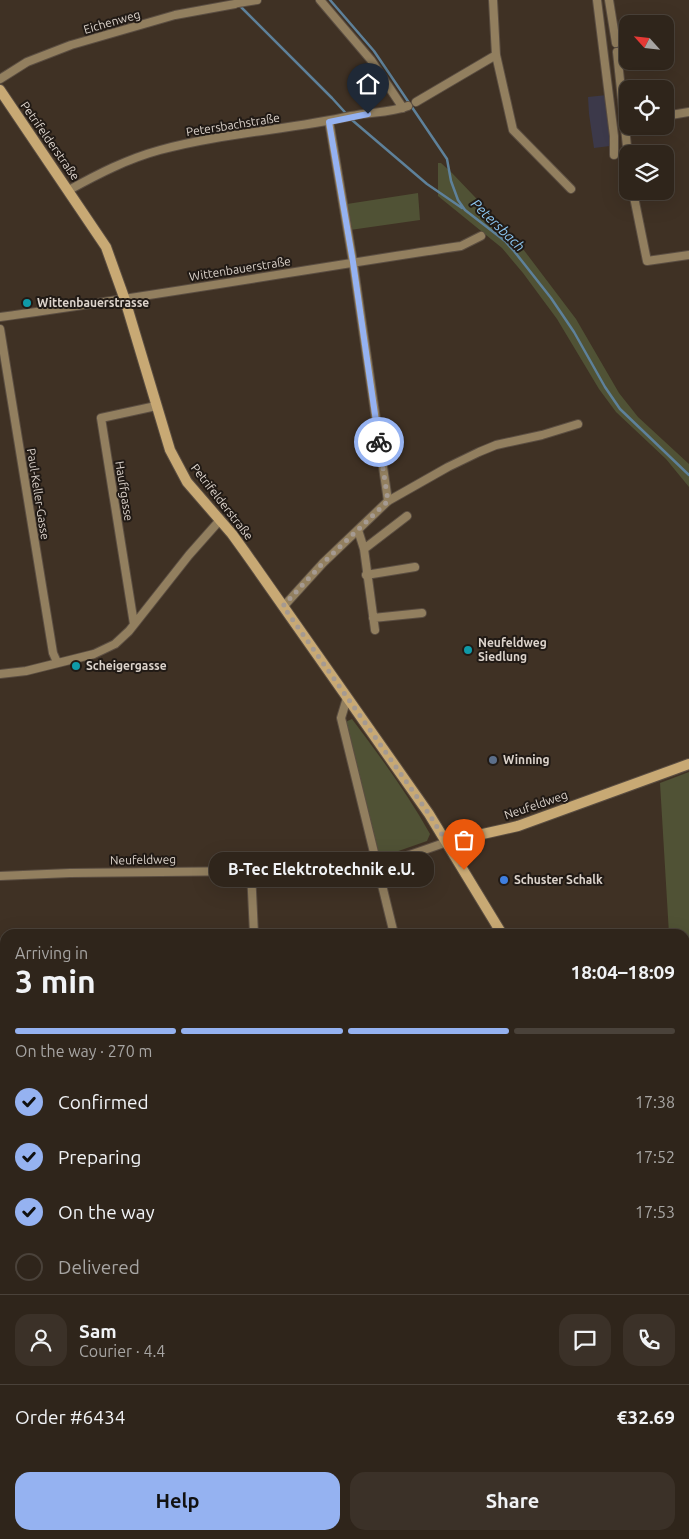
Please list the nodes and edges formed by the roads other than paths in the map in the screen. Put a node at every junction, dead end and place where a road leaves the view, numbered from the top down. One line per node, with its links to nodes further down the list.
1 (258, 0): 9 (street, Eichenweg)
2 (320, 0): 15 (street, Petersbachstraße)
3 (493, 0): 8 (street)
4 (597, 0): 16 (street)
5 (609, 0): 6 (street)
6 (616, 43)
7 (617, 52): 10 (street)
8 (496, 55): 12 (street); 17 (street)
9 (0, 79)
10 (621, 80)
11 (0, 90): 18 (main road, Petrifelderstraße)
12 (416, 102)
13 (689, 112): 14 (street)
14 (674, 114)
15 (329, 122): 18 (street, Petersbachstraße); 22 (street)
16 (614, 155)
17 (571, 189)
18 (69, 190): 23 (main road, Petrifelderstraße)
19 (635, 200): 21 (street)
20 (481, 236): 22 (street, Wittenbauerstraße)
21 (689, 255)
22 (353, 262): 23 (street, Wittenbauerstraße); 28 (street)
23 (125, 300): 24 (street, Wittenbauerstraße); 26 (main road, Petrifelderstraße)
24 (0, 317)
25 (0, 329): 40 (street, Paul-Keller-Gasse)
26 (156, 406): 30 (main road, Petrifelderstraße); 38 (street, Hauffgasse)
27 (578, 424): 28 (street)
28 (388, 501): 31 (street)
29 (407, 516): 32 (street)
30 (220, 520): 35 (main road, Petrifelderstraße); 38 (street)
31 (358, 530): 32 (street); 35 (street)
32 (364, 549): 34 (street)
33 (415, 567): 34 (street)
34 (366, 575): 37 (street)
35 (283, 606): 42 (main road, Petrifelderstraße)
36 (422, 613): 37 (street)
37 (373, 618): 39 (street)
38 (134, 624): 40 (street)
39 (375, 630)
40 (57, 662): 41 (street)
41 (0, 674)
42 (347, 698): 44 (main road, Petrifelderstraße); 45 (street)
43 (689, 764): 44 (main road, Neufeldweg)
44 (447, 842): 45 (street, Neufeldweg); 50 (main road, Petrifelderstraße)
45 (378, 866): 46 (street, Neufeldweg); 49 (street)
46 (251, 871): 47 (street, Neufeldweg); 48 (street)
47 (0, 876)
48 (254, 929)
49 (393, 929)
50 (499, 929)

